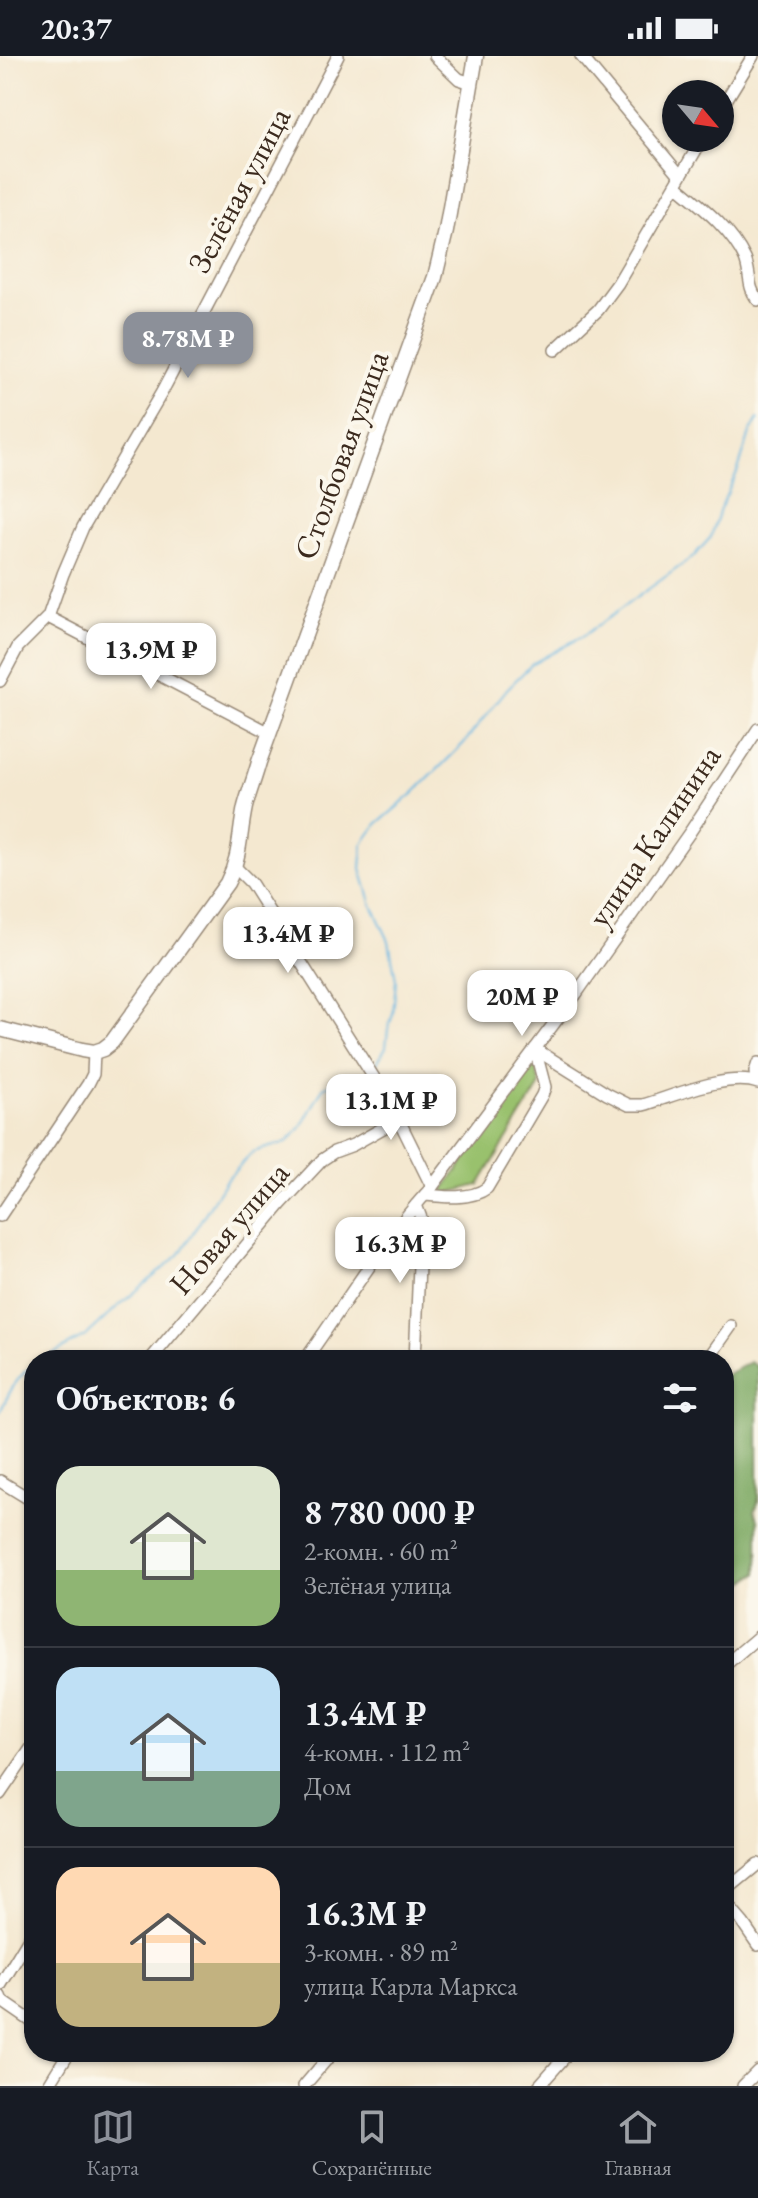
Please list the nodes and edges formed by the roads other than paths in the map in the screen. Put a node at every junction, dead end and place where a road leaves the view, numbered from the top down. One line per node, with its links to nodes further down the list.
1 (338, 56): 12 (street, Зелёная улица)
2 (435, 56): 6 (street)
3 (476, 56): 6 (main road, Столбовая улица)
4 (581, 56): 9 (street)
5 (753, 56): 7 (street)
6 (472, 83): 15 (main road, Столбовая улица)
7 (734, 87)
8 (695, 152): 9 (street)
9 (678, 180): 10 (street); 11 (street)
10 (758, 300)
11 (555, 350)
12 (48, 617): 13 (street, Зелёная улица); 15 (street)
13 (0, 681)
14 (758, 729): 18 (street, улица Калинина)
15 (270, 733): 16 (main road, Столбовая улица)
16 (235, 867): 19 (main road); 22 (street)
17 (0, 1029): 19 (main road)
18 (535, 1049): 21 (street); 23 (street, улица Калинина); 23 (street)
19 (94, 1052): 25 (street)
20 (758, 1063): 21 (street)
21 (757, 1082)
22 (399, 1119): 23 (street); 27 (street, Новая улица)
23 (429, 1191): 24 (street, улица Калинина)
24 (416, 1205): 28 (street, улица Калинина); 29 (street)
25 (0, 1216)
26 (731, 1326): 30 (street)
27 (158, 1350)
28 (312, 1350)
29 (415, 1350)
30 (714, 1350)
31 (0, 1481): 32 (street)
32 (24, 1496)
33 (758, 1637): 34 (street)
34 (734, 1657)
35 (24, 1759): 36 (street)
36 (0, 1794)
37 (758, 1864): 38 (street)
38 (734, 1884)
39 (734, 1913): 40 (street)
40 (758, 1945)
41 (24, 1946): 42 (street)
42 (0, 1986)
43 (0, 1996): 44 (street)
44 (24, 2016)
45 (65, 2062): 49 (street)
46 (324, 2062): 50 (street)
47 (560, 2062): 51 (street)
48 (758, 2071): 52 (street)
49 (48, 2086)
50 (304, 2086)
51 (539, 2086)
52 (743, 2086)

